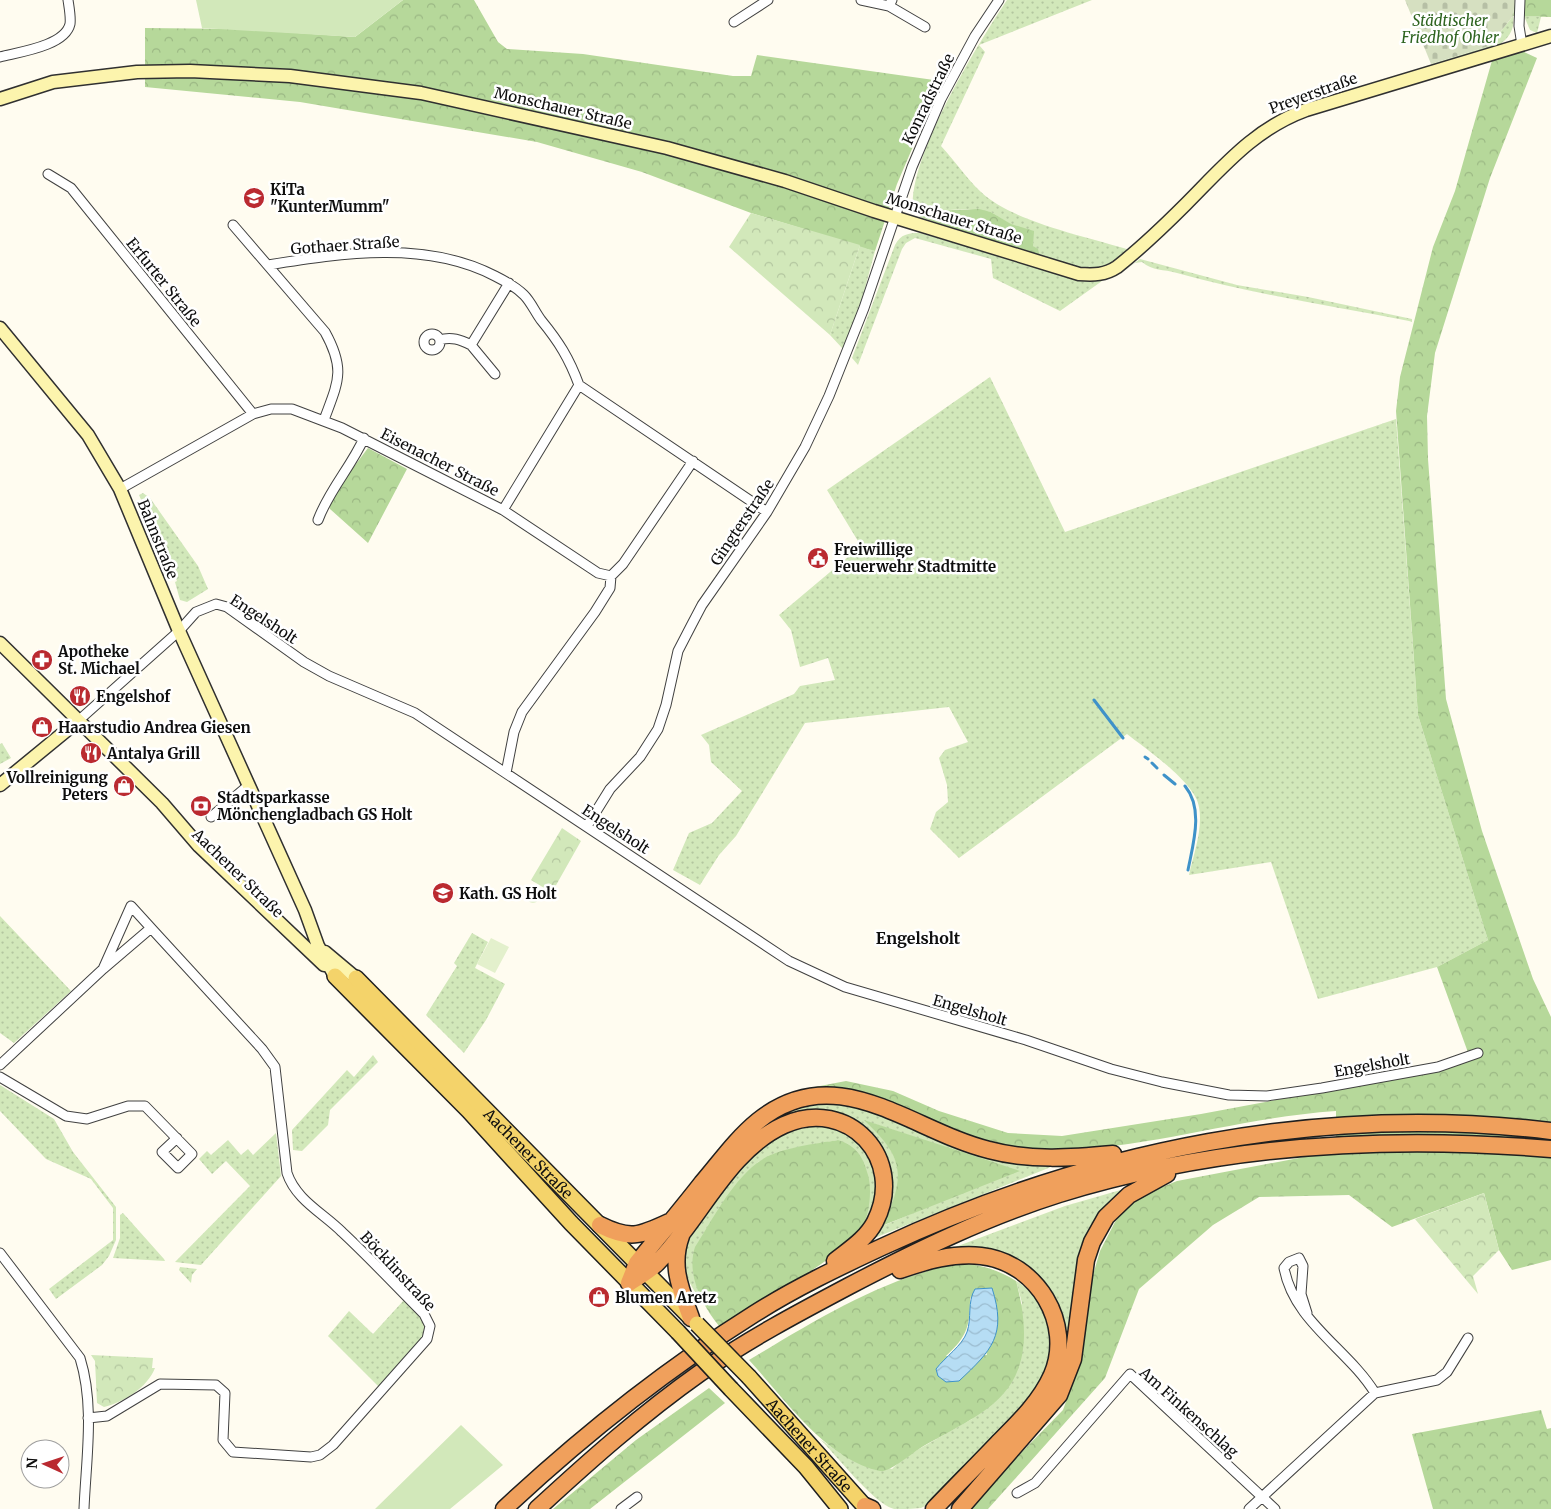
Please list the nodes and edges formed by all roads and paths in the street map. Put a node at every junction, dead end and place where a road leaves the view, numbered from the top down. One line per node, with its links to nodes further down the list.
1 (68, 0): 11 (street)
2 (768, 0): 7 (street)
3 (861, 0): 6 (street)
4 (999, 0): 14 (street, Konradstraße)
5 (1520, 0): 10 (street)
6 (891, 3): 8 (street)
7 (734, 22)
8 (925, 27)
9 (1551, 36): 10 (main road, Preyerstraße)
10 (1522, 44): 17 (main road, Preyerstraße)
11 (0, 57)
12 (0, 99): 14 (main road, Monschauer Straße)
13 (48, 174): 24 (street, Erfurter Straße)
14 (894, 217): 17 (main road, Monschauer Straße); 30 (street, Gingterstraße)
15 (233, 225): 16 (street)
16 (268, 266): 18 (street, Gothaer Straße); 25 (street)
17 (1106, 273)
18 (509, 284): 21 (street); 23 (street, Gothaer Straße)
19 (0, 328): 28 (main road, Bahnstraße)
20 (440, 340): 21 (street)
21 (471, 345): 22 (street)
22 (495, 374)
23 (579, 385): 27 (street); 29 (street)
24 (253, 414): 25 (street, Eisenacher Straße); 28 (street, Eisenacher Straße)
25 (324, 420): 26 (street, Eisenacher Straße)
26 (364, 438): 29 (street, Eisenacher Straße); 31 (street)
27 (693, 460): 30 (street); 32 (street)
28 (120, 489): 33 (main road, Bahnstraße)
29 (502, 510): 32 (street, Eisenacher Straße)
30 (767, 512): 41 (street, Gingterstraße)
31 (318, 520)
32 (611, 576): 36 (street)
33 (179, 631): 35 (street, Engelsholt); 36 (street, Engelsholt); 38 (main road, Bahnstraße)
34 (0, 643): 35 (main road, Aachener Straße)
35 (78, 721): 37 (main road); 39 (main road, Aachener Straße)
36 (506, 773): 41 (street, Engelsholt)
37 (0, 785)
38 (249, 785): 40 (street); 42 (main road, Bahnstraße)
39 (174, 815): 44 (main road, Aachener Straße); 46 (main road, Aachener Straße)
40 (211, 816)
41 (587, 826): 48 (street, Engelsholt)
42 (309, 919): 44 (main road, Bahnstraße); 47 (main road, Bahnstraße)
43 (151, 928): 45 (street); 45 (street); 67 (street, Böcklinstraße)
44 (318, 946): 46 (main road, Bahnstraße); 47 (main road, Aachener Straße)
45 (103, 969): 49 (street)
46 (335, 976): 60 (main road, Aachener Straße)
47 (356, 978): 57 (main road, Aachener Straße)
48 (1478, 1053)
49 (0, 1065)
50 (0, 1077): 52 (street)
51 (1551, 1131): 53 (highway)
52 (177, 1138)
53 (1170, 1149): 56 (highway); 61 (highway)
54 (1551, 1149): 55 (highway)
55 (1206, 1159): 62 (highway); 73 (highway)
56 (681, 1222): 57 (highway); 59 (highway); 61 (highway); 64 (highway)
57 (600, 1224): 59 (main road, Aachener Straße)
58 (0, 1253): 67 (street)
59 (642, 1267): 60 (highway); 64 (main road, Aachener Straße)
60 (629, 1283): 78 (main road, Aachener Straße, bridge)
61 (790, 1293): 75 (highway)
62 (825, 1298): 71 (highway); 76 (highway)
63 (1307, 1313): 63 (street); 66 (street)
64 (694, 1321): 72 (main road, Aachener Straße, bridge)
65 (1468, 1338): 66 (street)
66 (1376, 1393): 70 (street)
67 (88, 1418): 74 (street)
68 (1017, 1493): 70 (street, Am Finkenschlag)
69 (637, 1497): 77 (street)
70 (1263, 1498): 79 (street); 80 (street)
71 (934, 1507)
72 (868, 1508)
73 (961, 1508)
74 (84, 1509)
75 (504, 1509)
76 (537, 1509)
77 (621, 1509)
78 (840, 1509)
79 (1249, 1509)
80 (1275, 1509)

